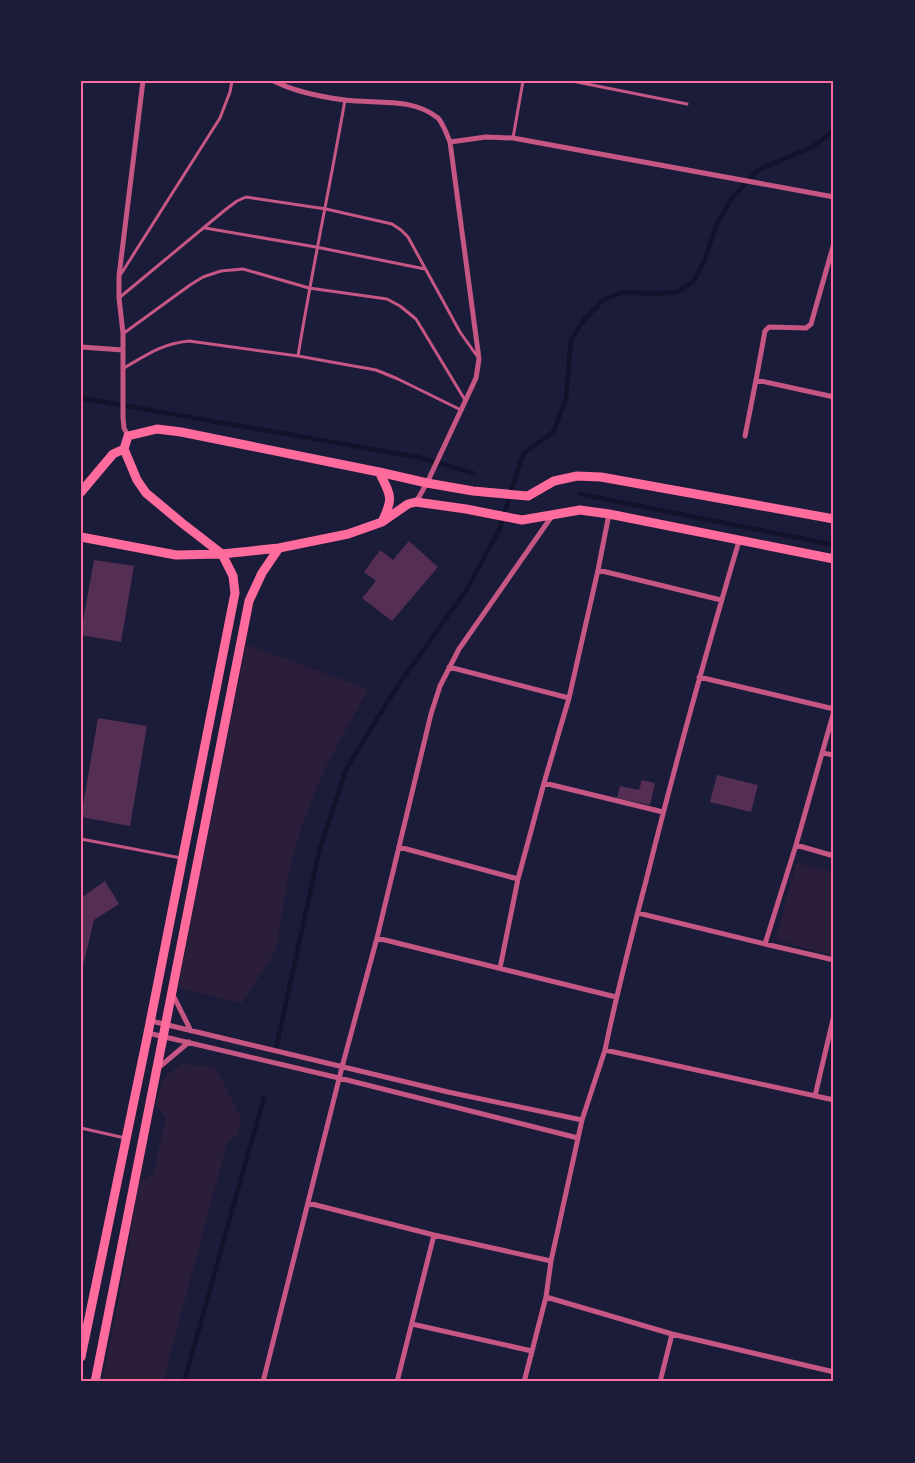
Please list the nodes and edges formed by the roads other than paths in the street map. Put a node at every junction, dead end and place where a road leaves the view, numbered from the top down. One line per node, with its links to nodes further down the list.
1 (144, 81): 16 (street)
2 (232, 81): 16 (lane)
3 (274, 81): 6 (street)
4 (523, 81): 8 (lane)
5 (572, 81): 7 (lane)
6 (345, 100): 9 (street); 11 (lane)
7 (688, 104)
8 (513, 138): 9 (street); 10 (street)
9 (450, 142): 23 (street)
10 (834, 197)
11 (326, 209): 12 (lane); 14 (lane); 15 (lane)
12 (204, 228): 14 (lane); 18 (lane)
13 (834, 243): 25 (street)
14 (316, 247): 15 (lane); 17 (lane)
15 (425, 269): 23 (lane)
16 (119, 276): 18 (street)
17 (309, 288): 19 (lane); 22 (lane); 27 (lane)
18 (119, 298): 19 (street)
19 (123, 333): 21 (street)
20 (81, 347): 21 (street)
21 (123, 350): 24 (street)
22 (298, 356): 24 (lane); 28 (lane)
23 (479, 359): 27 (street)
24 (123, 369): 29 (street)
25 (756, 380): 26 (street); 30 (street)
26 (834, 397)
27 (466, 400): 28 (street)
28 (461, 410): 33 (street)
29 (128, 436): 31 (main road); 32 (main road)
30 (746, 436)
31 (124, 449): 34 (main road); 43 (main road)
32 (379, 472): 33 (main road); 39 (main road)
33 (427, 484): 35 (street); 38 (main road)
34 (81, 492)
35 (416, 502): 37 (main road); 39 (main road)
36 (609, 514): 37 (main road); 41 (main road); 45 (street)
37 (552, 516): 47 (street)
38 (834, 520)
39 (382, 522): 42 (main road)
40 (81, 537): 43 (main road)
41 (739, 541): 44 (main road); 46 (street)
42 (279, 548): 43 (main road); 50 (main road)
43 (222, 554): 49 (main road)
44 (834, 559)
45 (598, 570): 46 (street); 51 (street)
46 (721, 600): 48 (street)
47 (449, 667): 51 (street); 59 (street)
48 (699, 678): 52 (street); 56 (street)
49 (215, 691): 50 (main road); 61 (main road)
50 (231, 694): 68 (main road)
51 (569, 698): 55 (street)
52 (834, 710): 53 (street)
53 (822, 752): 54 (street); 58 (street)
54 (834, 755)
55 (544, 783): 56 (street); 62 (street)
56 (663, 812): 63 (street)
57 (81, 839): 61 (lane)
58 (796, 845): 60 (street); 65 (street)
59 (399, 847): 62 (street); 64 (street)
60 (834, 856)
61 (182, 858): 71 (main road)
62 (518, 879): 67 (street)
63 (638, 913): 65 (street); 69 (street)
64 (377, 938): 67 (street); 78 (street)
65 (765, 944): 66 (street)
66 (834, 960)
67 (500, 968): 69 (street)
68 (172, 992): 72 (main road); 73 (street)
69 (616, 996): 77 (street)
70 (834, 1015): 81 (street)
71 (151, 1021): 72 (street); 74 (main road)
72 (166, 1025): 73 (street); 75 (main road)
73 (191, 1031): 78 (street)
74 (148, 1033): 75 (street); 85 (main road)
75 (163, 1036): 76 (street); 79 (main road)
76 (189, 1042): 79 (street); 80 (street)
77 (605, 1050): 81 (street); 83 (street)
78 (342, 1067): 80 (street); 83 (street)
79 (157, 1070): 96 (main road)
80 (339, 1078): 86 (street); 87 (street)
81 (816, 1096): 82 (street)
82 (834, 1100)
83 (582, 1120): 86 (street)
84 (81, 1128): 85 (lane)
85 (127, 1138): 94 (main road)
86 (578, 1138): 89 (street)
87 (308, 1203): 88 (street); 97 (street)
88 (434, 1235): 89 (street); 91 (street)
89 (551, 1261): 90 (street)
90 (546, 1297): 92 (street); 93 (street)
91 (412, 1324): 93 (street); 98 (street)
92 (672, 1334): 95 (street); 100 (street)
93 (532, 1351): 99 (street)
94 (81, 1357)
95 (834, 1372)
96 (95, 1382)
97 (263, 1382)
98 (397, 1382)
99 (524, 1382)
100 (660, 1382)

